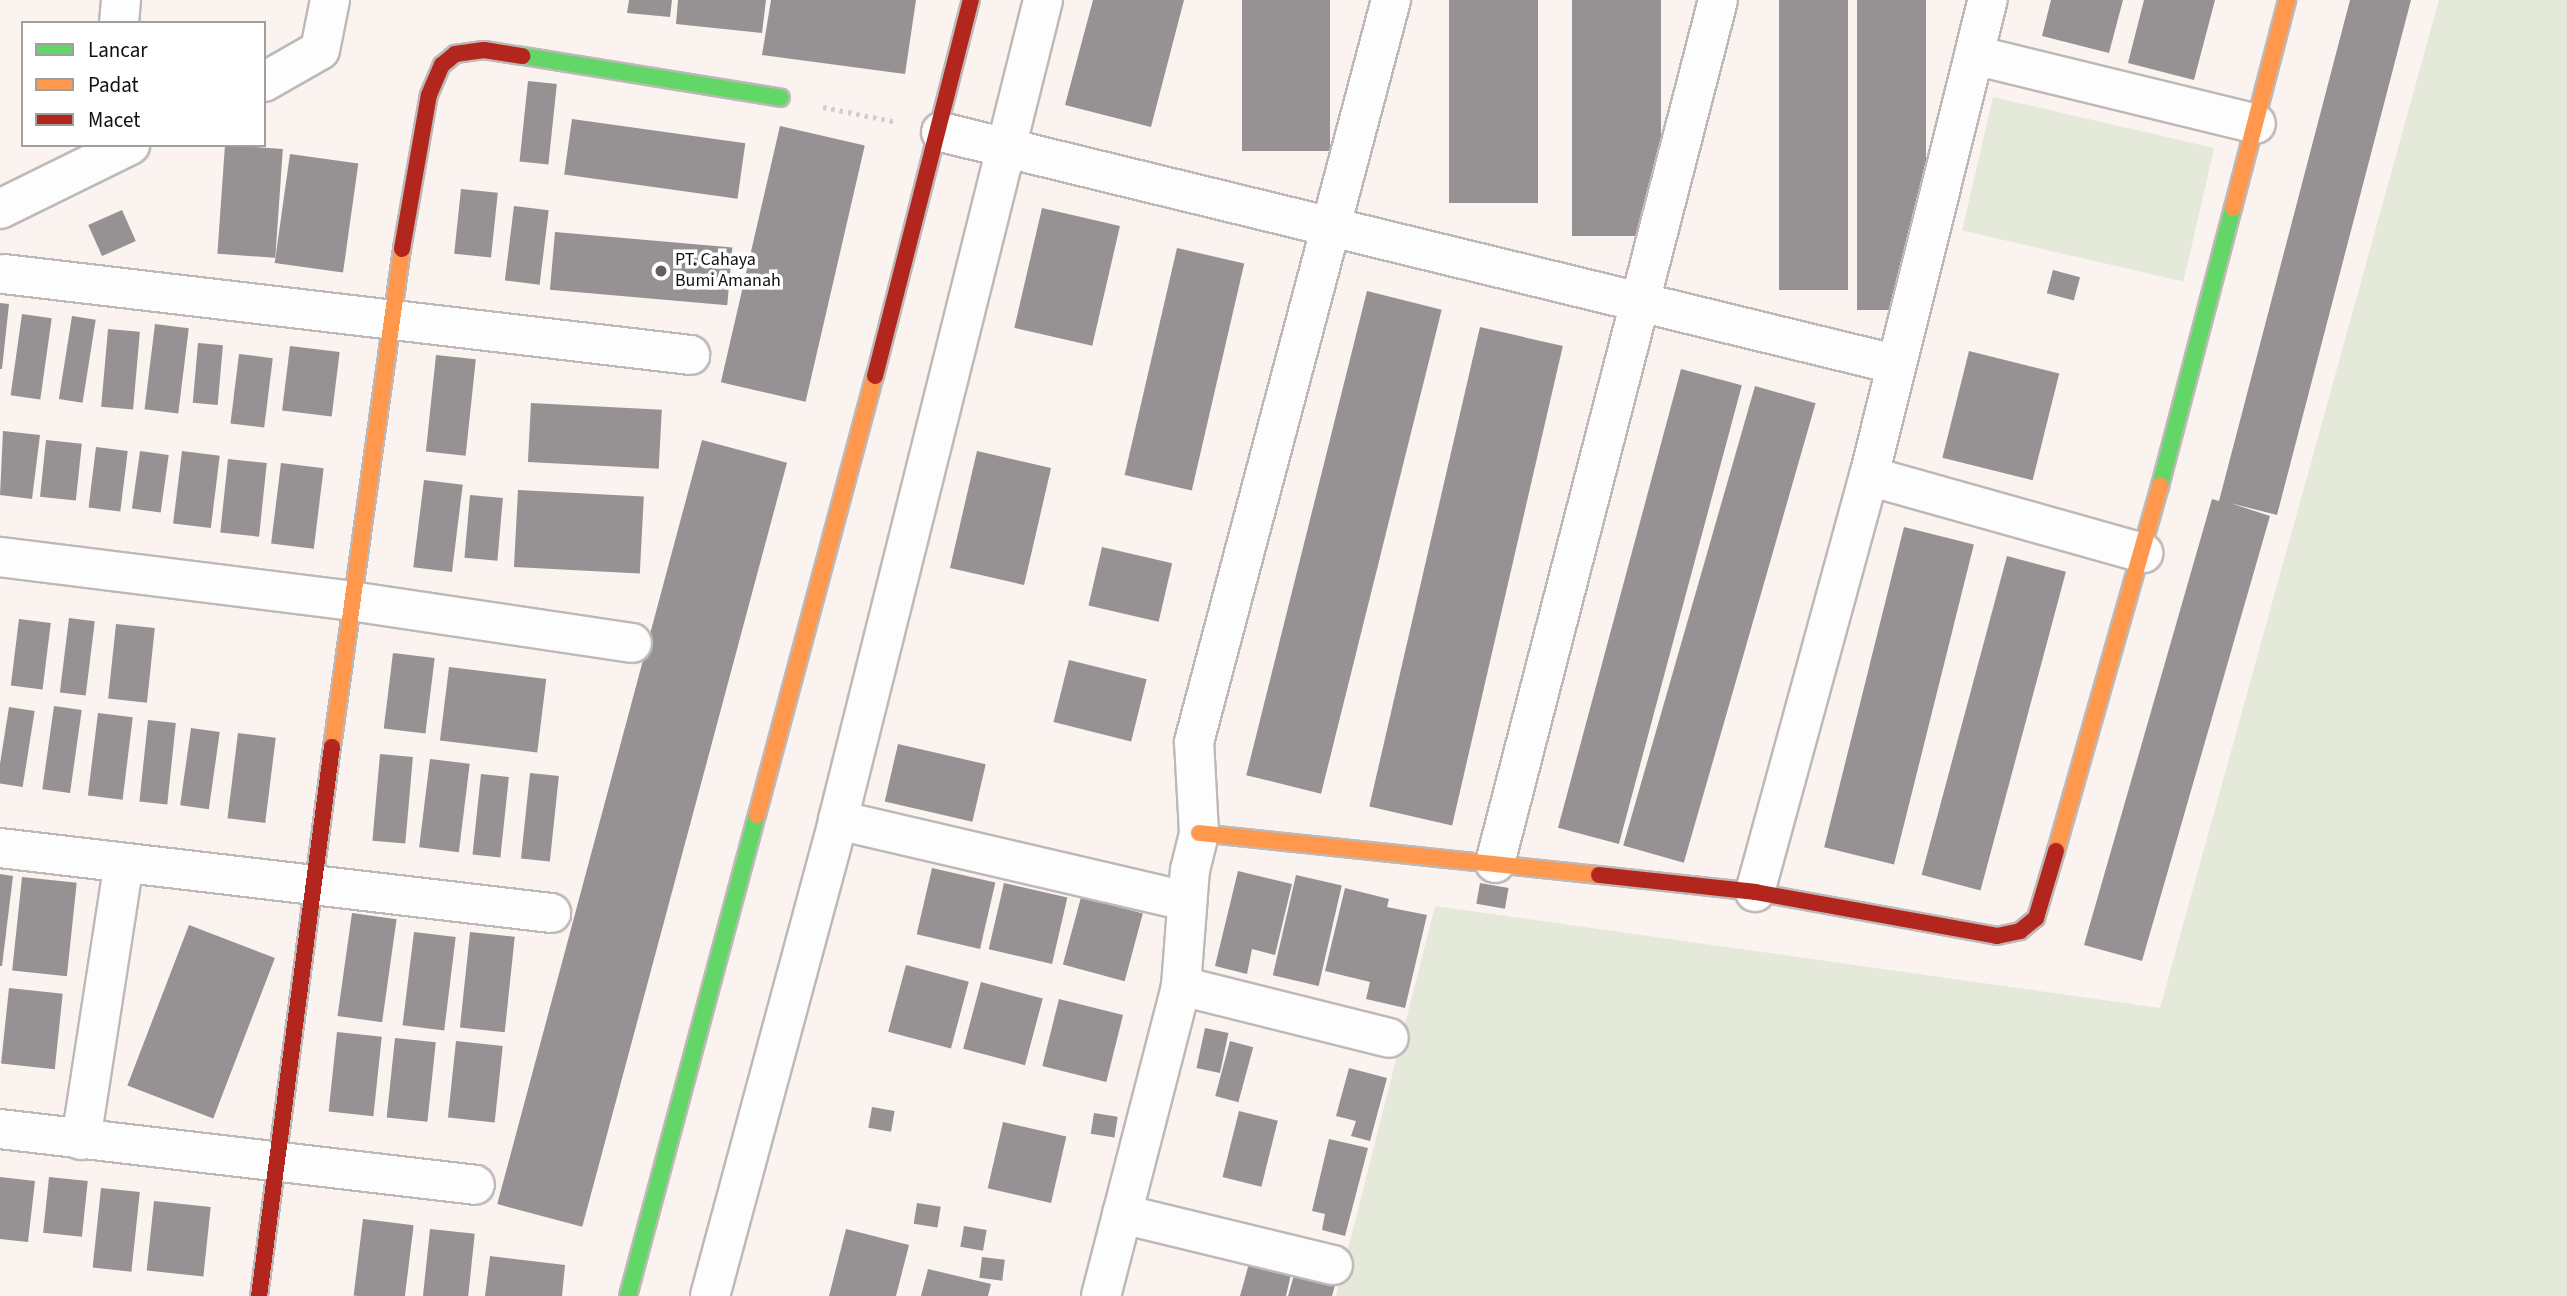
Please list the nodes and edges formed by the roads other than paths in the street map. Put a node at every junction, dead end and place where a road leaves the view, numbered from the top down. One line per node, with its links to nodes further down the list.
1 (121, 0): 9 (street)
2 (330, 0): 11 (street)
3 (971, 0): 14 (street)
4 (1043, 0): 15 (street)
5 (1391, 0): 18 (street)
6 (1718, 0): 20 (street)
7 (1987, 0): 10 (street)
8 (2287, 0): 13 (street)
9 (119, 21)
10 (1974, 55): 13 (street); 23 (street)
11 (266, 81)
12 (781, 98): 21 (street)
13 (2256, 124): 25 (street)
14 (942, 132): 15 (street); 47 (street)
15 (1004, 145): 18 (street); 29 (street)
16 (113, 150): 17 (street)
17 (0, 209)
18 (1332, 229): 20 (street); 30 (street)
19 (4, 274): 21 (street)
20 (1639, 303): 23 (street); 33 (street)
21 (389, 321): 22 (street); 27 (street)
22 (690, 355)
23 (1894, 364): 24 (street)
24 (1869, 476): 25 (street); 35 (street)
25 (2143, 553): 35 (street)
26 (0, 557): 27 (street)
27 (351, 601): 28 (street); 34 (street)
28 (632, 643)
29 (838, 820): 36 (street); 48 (street)
30 (1199, 833): 33 (street); 36 (street)
31 (0, 848): 32 (street)
32 (124, 863): 34 (street); 41 (street)
33 (1495, 863): 35 (street)
34 (313, 886): 37 (street); 42 (street)
35 (1755, 892)
36 (1187, 901): 38 (street)
37 (551, 913)
38 (1181, 986): 39 (street); 44 (street)
39 (1389, 1038)
40 (0, 1129): 41 (street)
41 (81, 1140): 42 (street)
42 (274, 1163): 43 (street); 46 (street)
43 (475, 1185)
44 (1122, 1214): 45 (street); 49 (street)
45 (1333, 1265)
46 (259, 1296)
47 (628, 1296)
48 (710, 1296)
49 (1101, 1296)

